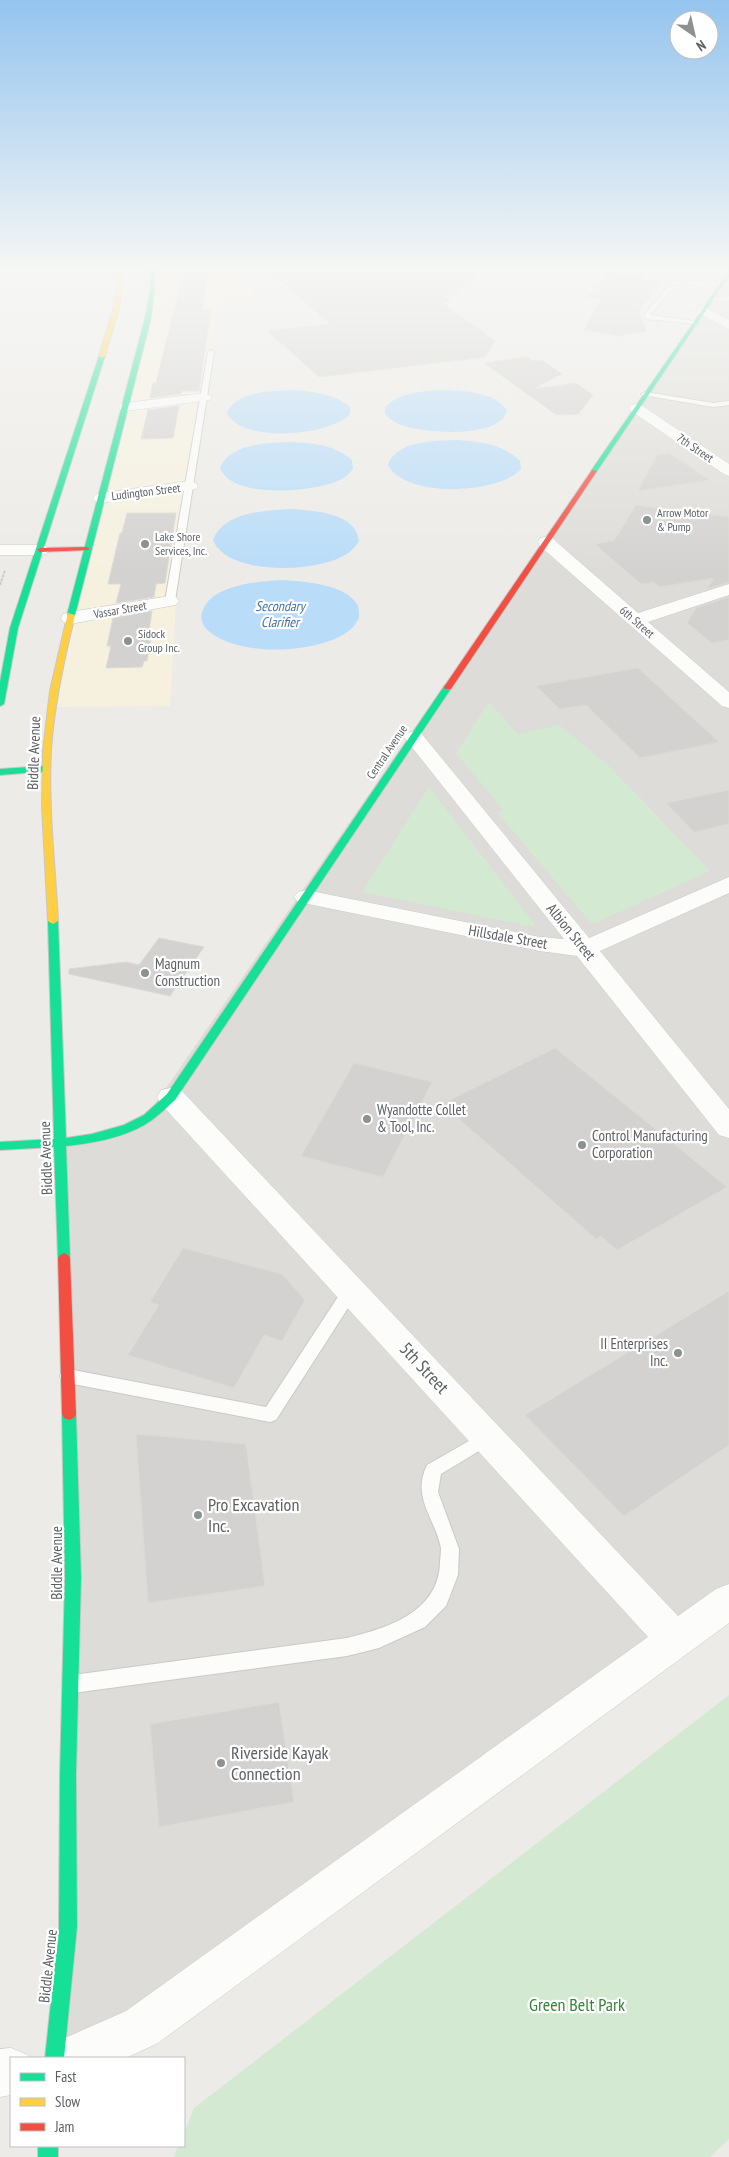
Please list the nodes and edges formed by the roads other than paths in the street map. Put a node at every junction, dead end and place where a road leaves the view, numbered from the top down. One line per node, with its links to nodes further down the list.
1 (98, 371): 5 (main road)
2 (135, 371): 8 (main road, Biddle Avenue)
3 (209, 371): 7 (lane)
4 (661, 371): 6 (main road, Central Avenue)
5 (92, 391): 8 (main road); 17 (main road)
6 (645, 394): 9 (lane); 10 (main road, Central Avenue)
7 (205, 397): 8 (street); 12 (lane)
8 (127, 400): 13 (main road, Biddle Avenue)
9 (729, 403)
10 (636, 408): 11 (street, 7th Street); 14 (main road, Central Avenue)
11 (729, 471)
12 (190, 486): 13 (street, Ludington Street); 19 (lane)
13 (101, 498): 15 (main road, Biddle Avenue)
14 (546, 542): 21 (street, 6th Street); 24 (main road, Central Avenue)
15 (87, 549): 17 (main road); 20 (main road, Biddle Avenue)
16 (0, 550): 17 (street)
17 (40, 550): 23 (main road)
18 (729, 589): 21 (street)
19 (170, 601): 20 (street, Vassar Street)
20 (70, 618): 25 (main road, Biddle Avenue)
21 (635, 620): 22 (street, 6th Street)
22 (729, 702)
23 (0, 704)
24 (414, 738): 28 (main road, Central Avenue); 29 (street, Albion Street)
25 (46, 768): 26 (main road); 32 (main road, Biddle Avenue)
26 (0, 772)
27 (729, 884): 29 (street)
28 (306, 897): 29 (street, Hillsdale Street); 30 (main road, Central Avenue)
29 (585, 949): 31 (street, Albion Street)
30 (171, 1097): 32 (main road, Central Avenue); 34 (street, 5th Street)
31 (729, 1128)
32 (60, 1141): 33 (main road, Central Avenue); 35 (main road, Biddle Avenue)
33 (0, 1146)
34 (351, 1290): 35 (lane); 36 (street, 5th Street)
35 (68, 1376): 39 (main road, Biddle Avenue)
36 (488, 1437): 38 (street, 5th Street); 39 (lane)
37 (729, 1600): 38 (street)
38 (676, 1640): 41 (street)
39 (70, 1685): 40 (main road, Biddle Avenue)
40 (54, 2057)
41 (77, 2057)

